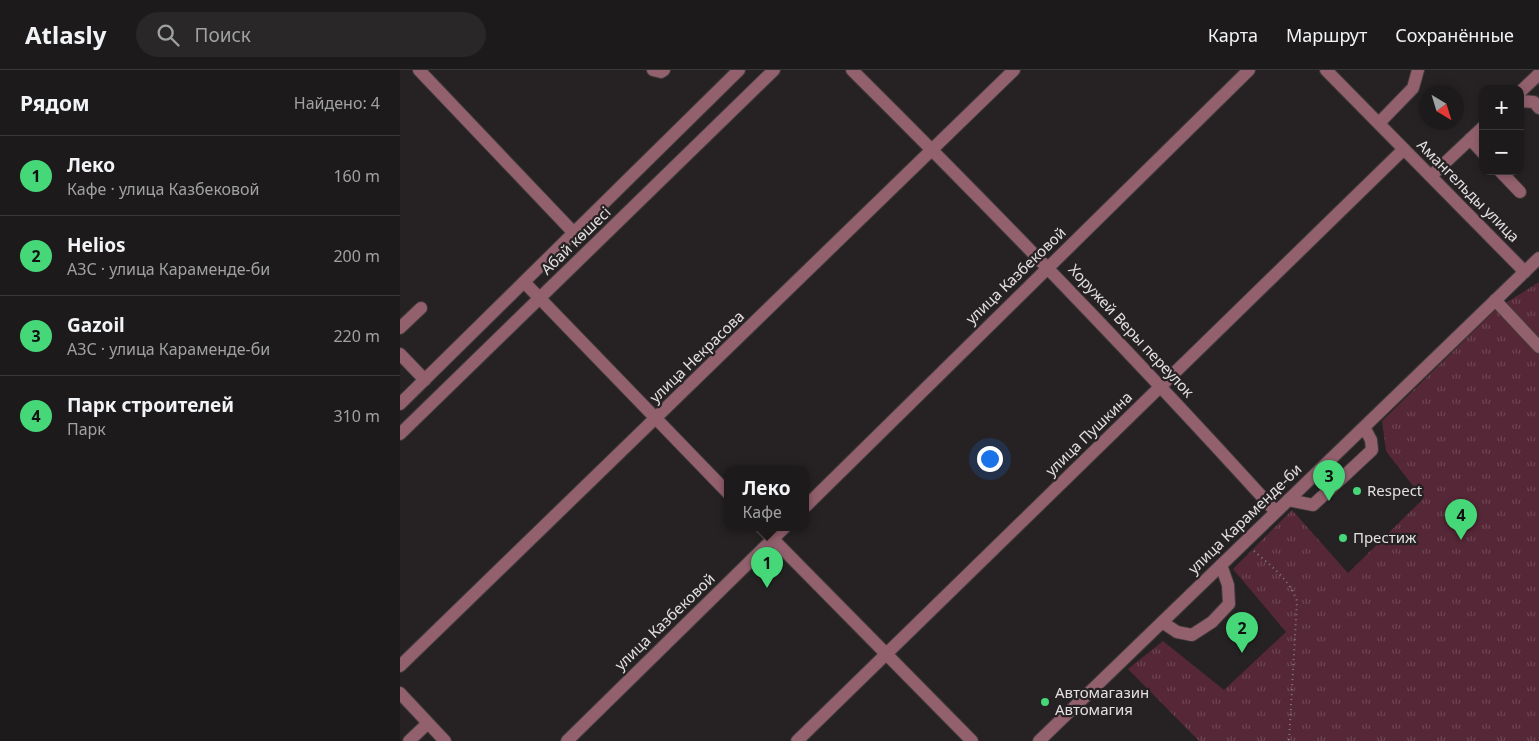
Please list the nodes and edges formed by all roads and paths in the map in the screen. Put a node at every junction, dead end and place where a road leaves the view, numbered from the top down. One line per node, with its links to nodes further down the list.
1 (419, 70): 24 (street)
2 (653, 70): 3 (street)
3 (664, 70)
4 (739, 70): 24 (street, Абай көшесі)
5 (774, 70): 29 (street, Абай көшесі)
6 (852, 70): 20 (street, Хоружей Веры переулок)
7 (1014, 70): 20 (street, улица Некрасова)
8 (1249, 70): 26 (street, улица Казбековой)
9 (1326, 70): 15 (street, Амангельды улица)
10 (1418, 70): 15 (street)
11 (1539, 74): 12 (street)
12 (1524, 88)
13 (1524, 101): 14 (street)
14 (1539, 108)
15 (1379, 124): 18 (street, Амангельды улица)
16 (1480, 130): 17 (street)
17 (1470, 140): 19 (street); 22 (street)
18 (1404, 149): 22 (street, Амангельды улица); 36 (street, улица Пушкина)
19 (1479, 149)
20 (933, 150): 26 (street, Хоружей Веры переулок); 38 (street, улица Некрасова)
21 (1504, 175): 23 (street)
22 (1431, 176): 27 (street, Амангельды улица)
23 (1520, 192)
24 (574, 233): 28 (street, Абай көшесі)
25 (1539, 258): 27 (street, улица Караменде-би)
26 (1048, 267): 36 (street, Хоружей Веры переулок); 43 (street, улица Казбековой)
27 (1525, 272): 30 (street, улица Караменде-би)
28 (524, 282): 29 (street); 35 (street, Абай көшесі)
29 (540, 298): 38 (street); 40 (street, Абай көшесі)
30 (1495, 300): 33 (street); 39 (street, улица Караменде-би)
31 (421, 308): 32 (street)
32 (400, 328)
33 (1539, 347)
34 (400, 354): 35 (street)
35 (425, 380): 37 (street, Абай көшесі)
36 (1162, 386): 44 (street, Хоружей Веры переулок); 51 (street, улица Пушкина)
37 (400, 404)
38 (656, 419): 41 (street); 52 (street, улица Некрасова)
39 (1364, 427): 42 (street, улица Караменде-би); 42 (street)
40 (400, 434)
41 (724, 489)
42 (1288, 500): 44 (street, улица Караменде-би)
43 (809, 503)
44 (1276, 512): 48 (street, улица Караменде-би)
45 (765, 531): 47 (street)
46 (781, 531): 47 (street, улица Казбековой)
47 (773, 539): 51 (street); 58 (street, улица Казбековой)
48 (1244, 542): 49 (street, улица Караменде-би); 62 (path)
49 (1220, 566): 50 (street, улица Караменде-би); 50 (street)
50 (1162, 622): 61 (street, улица Караменде-би)
51 (886, 654): 59 (street, улица Пушкина); 60 (street)
52 (400, 666)
53 (400, 694): 54 (street)
54 (428, 723): 56 (street); 57 (street)
55 (400, 735): 56 (street)
56 (412, 738)
57 (445, 741)
58 (567, 741)
59 (797, 741)
60 (972, 741)
61 (1039, 741)
62 (1289, 741)

